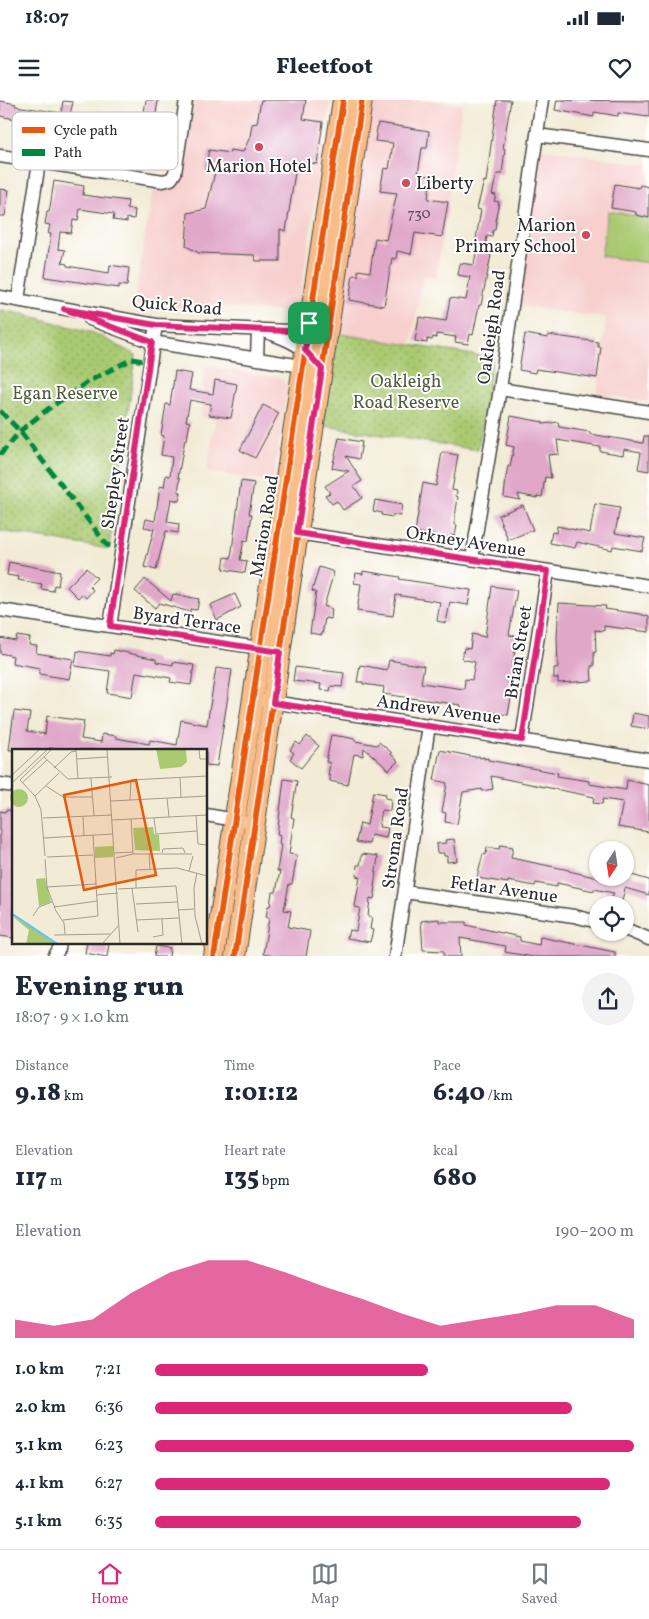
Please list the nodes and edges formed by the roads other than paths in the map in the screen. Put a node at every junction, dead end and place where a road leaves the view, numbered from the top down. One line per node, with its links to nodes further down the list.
1 (186, 100): 7 (street)
2 (343, 100): 14 (main road, Marion Road)
3 (362, 100): 19 (main road, Marion Road)
4 (542, 100): 5 (street, Oakleigh Road)
5 (537, 134): 6 (street); 20 (street, Oakleigh Road)
6 (649, 150)
7 (178, 152)
8 (38, 170): 12 (street)
9 (91, 170): 10 (street)
10 (175, 170)
11 (0, 297): 12 (street, Quick Road)
12 (18, 300): 13 (street, Quick Road)
13 (64, 309): 15 (street, Quick Road); 17 (street, Quick Road)
14 (309, 323): 16 (street, Quick Road); 19 (main road, Marion Road)
15 (156, 325): 16 (street, Quick Road); 17 (street, Shepley Street)
16 (258, 330): 18 (street); 19 (street, Quick Road)
17 (152, 342): 18 (street, Quick Road); 27 (street, Shepley Street)
18 (257, 358): 19 (street, Quick Road)
19 (310, 362): 22 (main road, Marion Road)
20 (500, 389): 21 (street); 23 (street, Oakleigh Road)
21 (649, 412)
22 (288, 532): 23 (street, Orkney Avenue); 28 (main road, Marion Road)
23 (472, 559): 24 (street, Orkney Avenue)
24 (548, 571): 25 (street, Orkney Avenue); 32 (street, Brian Street)
25 (649, 586)
26 (0, 610): 27 (street, Byard Terrace)
27 (110, 626): 28 (street, Byard Terrace)
28 (270, 650): 29 (main road, Marion Road); 30 (main road, Marion Road)
29 (253, 700): 30 (street, Andrew Avenue); 35 (main road, Marion Road)
30 (273, 703): 31 (street, Andrew Avenue); 36 (main road, Marion Road)
31 (428, 725): 32 (street, Andrew Avenue); 37 (street, Stroma Road)
32 (522, 740): 33 (street, Andrew Avenue)
33 (649, 760)
34 (208, 816): 35 (street)
35 (235, 820): 36 (street); 43 (main road, Marion Road)
36 (255, 823): 44 (main road, Marion Road)
37 (405, 892): 38 (street, Fetlar Avenue); 45 (street, Stroma Road)
38 (589, 920)
39 (634, 933): 40 (street)
40 (649, 939)
41 (60, 944): 42 (street)
42 (54, 956)
43 (214, 956)
44 (235, 956)
45 (395, 956)

